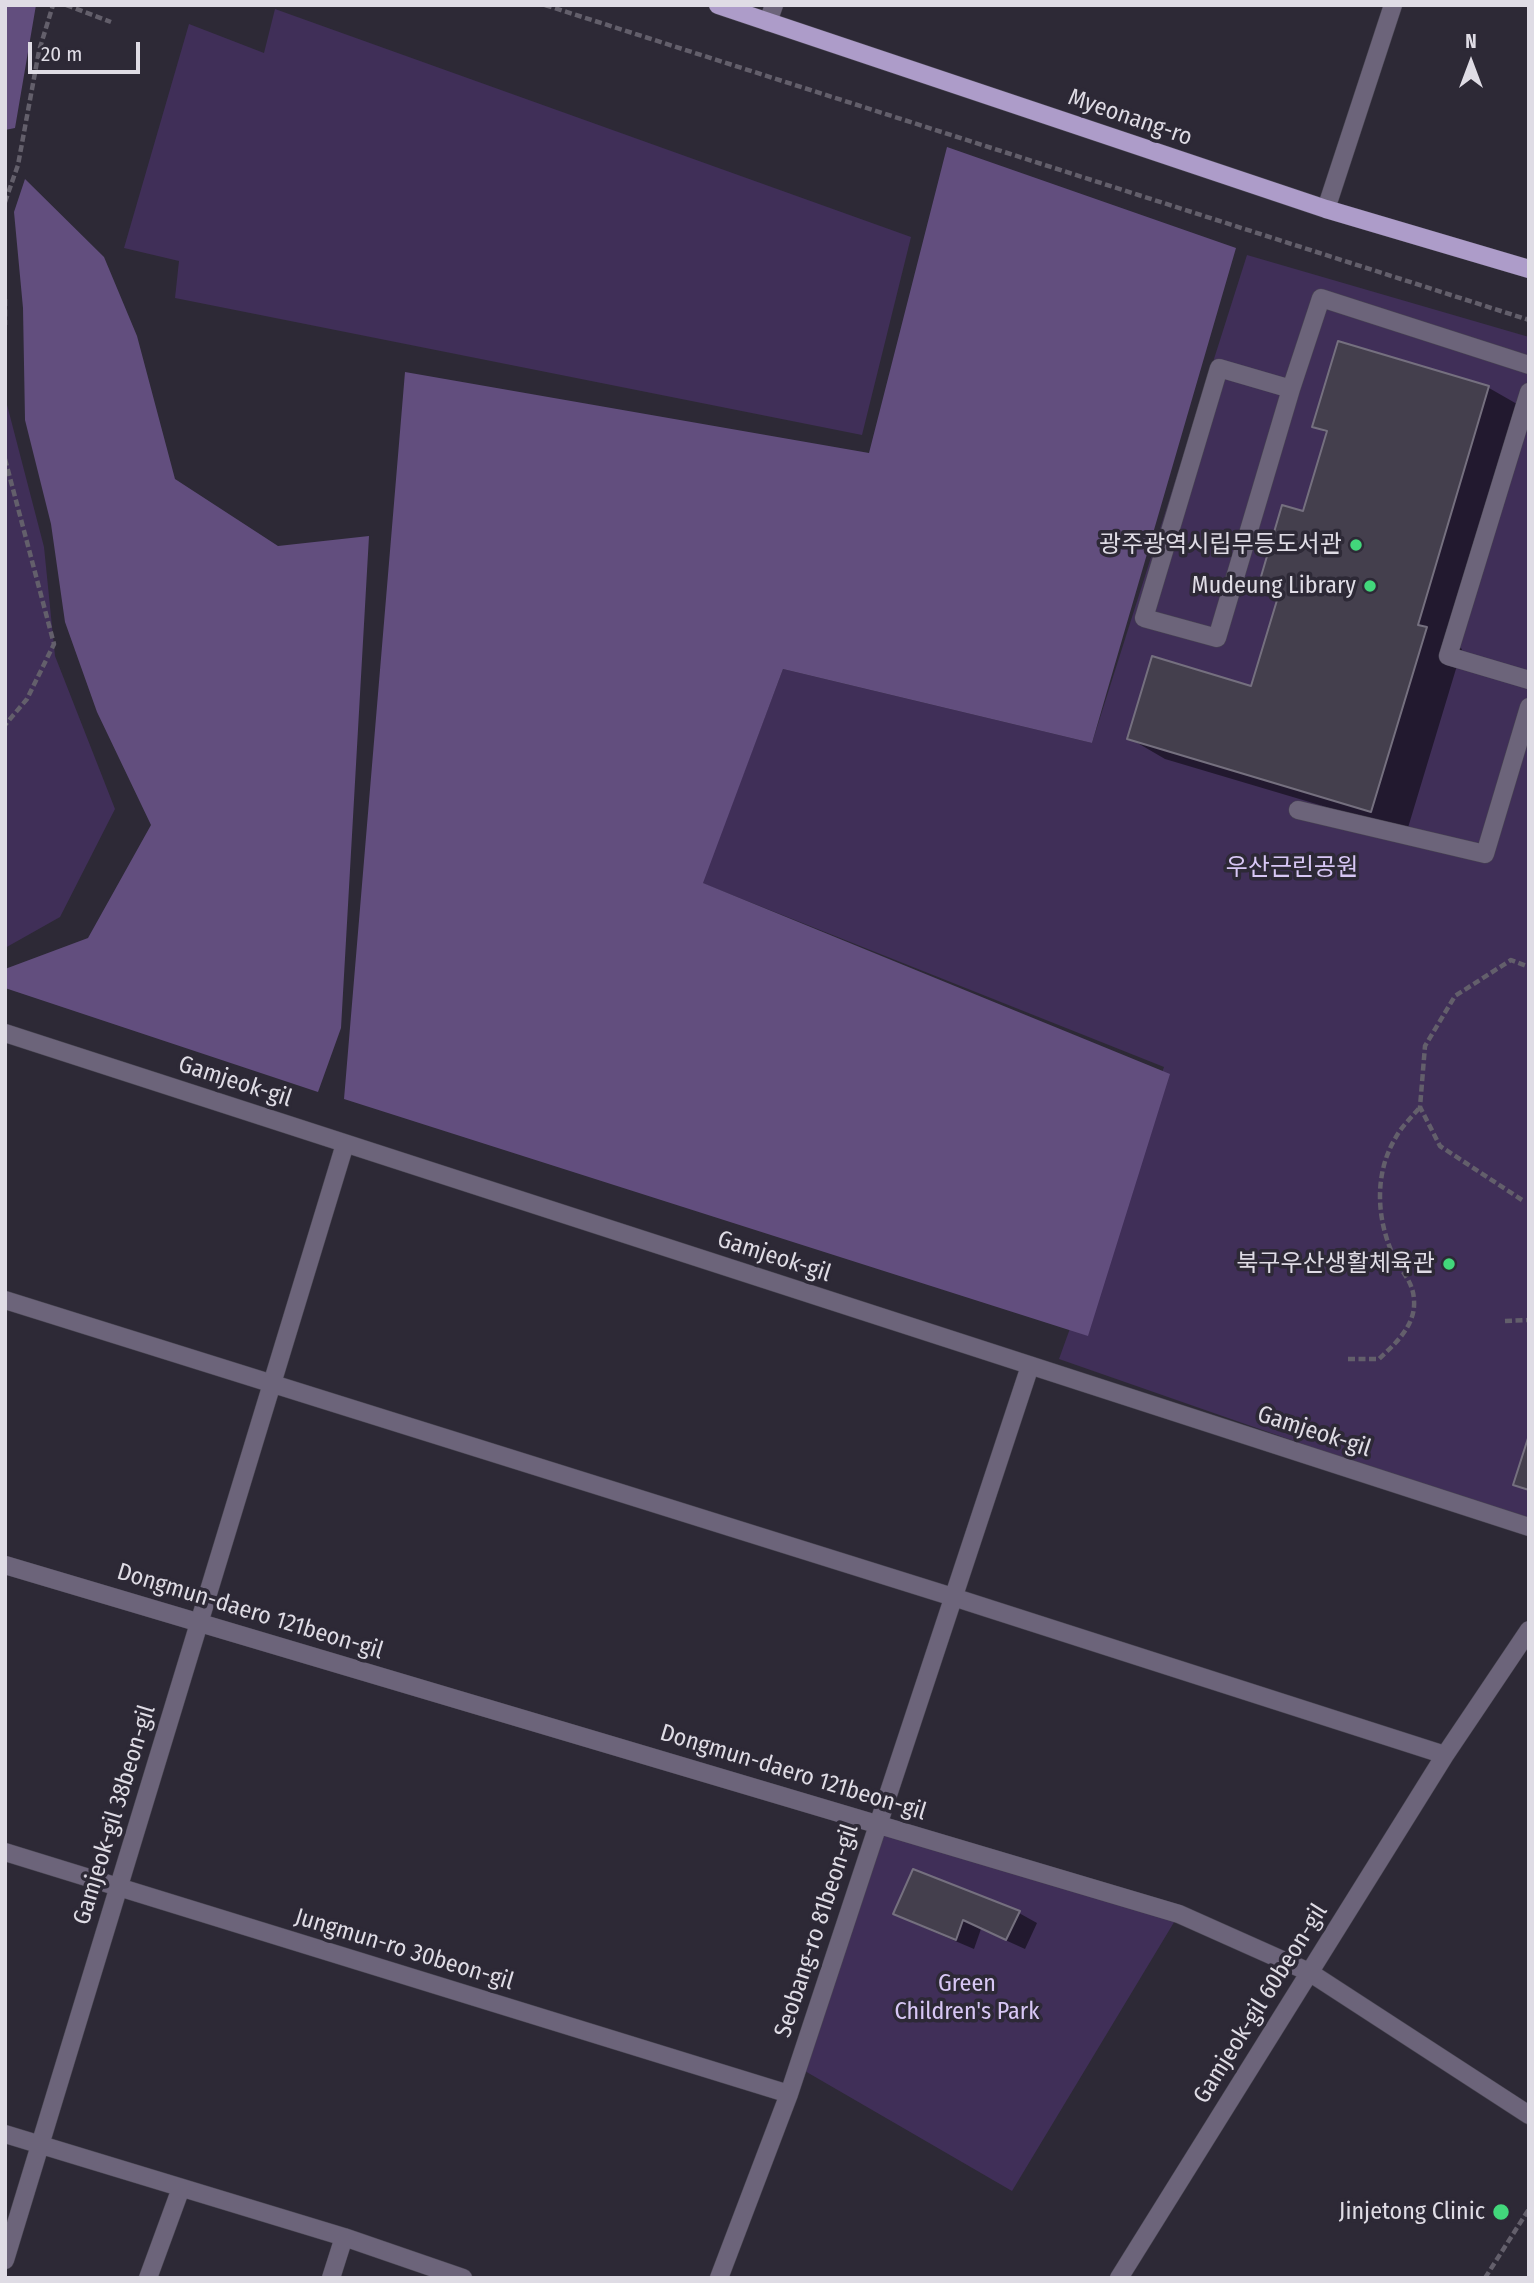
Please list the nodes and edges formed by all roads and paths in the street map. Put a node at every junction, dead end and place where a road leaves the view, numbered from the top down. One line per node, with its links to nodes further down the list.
1 (53, 5): 8 (path)
2 (66, 5): 7 (path)
3 (545, 5): 12 (path)
4 (718, 5): 6 (main road, Myeonang-ro)
5 (1393, 5): 9 (street)
6 (771, 14): 9 (main road, Myeonang-ro)
7 (111, 22)
8 (5, 202)
9 (1326, 209): 10 (main road, Myeonang-ro)
10 (1529, 269)
11 (5, 299): 13 (path)
12 (1529, 320)
13 (5, 325)
14 (1529, 365): 15 (street)
15 (1291, 389): 15 (street)
16 (1529, 392): 18 (street)
17 (5, 459): 20 (path)
18 (1529, 680)
19 (1529, 707): 21 (street)
20 (5, 725)
21 (1298, 810)
22 (1529, 967): 24 (path)
23 (5, 1033): 25 (street, Gamjeok-gil)
24 (1420, 1107): 26 (path); 30 (path)
25 (345, 1144): 31 (street, Gamjeok-gil); 32 (street, Gamjeok-gil 38beon-gil)
26 (1522, 1200)
27 (5, 1300): 32 (street)
28 (1529, 1320): 29 (path)
29 (1505, 1321)
30 (1348, 1359)
31 (1030, 1366): 33 (street, Gamjeok-gil); 35 (street, Seobang-ro 81beon-gil)
32 (271, 1384): 35 (street); 36 (street, Gamjeok-gil 38beon-gil)
33 (1529, 1527)
34 (5, 1565): 36 (street, Dongmun-daero 121beon-gil)
35 (953, 1597): 38 (street); 39 (street, Seobang-ro 81beon-gil)
36 (199, 1622): 39 (street, Dongmun-daero 121beon-gil); 41 (street, Gamjeok-gil 38beon-gil)
37 (1529, 1630): 38 (street, Gamjeok-gil 60beon-gil)
38 (1445, 1755): 42 (street, Gamjeok-gil 60beon-gil)
39 (878, 1824): 42 (street, Dongmun-daero 121beon-gil); 43 (street, Seobang-ro 81beon-gil)
40 (5, 1852): 41 (street, Jungmun-ro 30beon-gil)
41 (118, 1887): 43 (street, Jungmun-ro 30beon-gil); 46 (street, Gamjeok-gil 38beon-gil)
42 (1309, 1972): 44 (street, Dongmun-daero 121beon-gil); 55 (street, Gamjeok-gil 60beon-gil)
43 (789, 2094): 54 (street, Seobang-ro 81beon-gil)
44 (1529, 2115)
45 (5, 2134): 46 (street)
46 (40, 2145): 47 (street); 50 (street, Gamjeok-gil 38beon-gil)
47 (181, 2188): 49 (street); 51 (street)
48 (1529, 2209): 56 (path)
49 (344, 2237): 52 (street); 53 (street)
50 (5, 2260)
51 (148, 2278)
52 (331, 2278)
53 (463, 2278)
54 (719, 2278)
55 (1119, 2278)
56 (1485, 2278)

